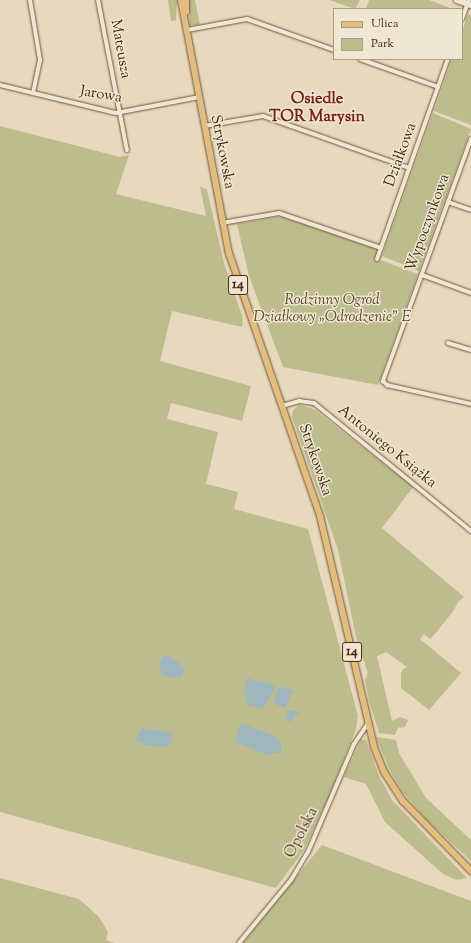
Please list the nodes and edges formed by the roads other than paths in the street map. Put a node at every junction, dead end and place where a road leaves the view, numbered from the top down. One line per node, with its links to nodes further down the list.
1 (30, 0): 14 (street)
2 (98, 0): 16 (street, Mateusza)
3 (181, 0): 8 (main road, Strykowska / 14)
4 (186, 0): 8 (main road, Strykowska / 14)
5 (457, 0): 6 (street)
6 (469, 3): 7 (street)
7 (463, 17)
8 (186, 30): 9 (street); 15 (main road, Strykowska / 14)
9 (333, 50)
10 (363, 60): 13 (street)
11 (448, 60): 13 (street, Działkowa)
12 (0, 85): 14 (street, Jarowa)
13 (438, 87): 20 (street, Działkowa)
14 (33, 93): 16 (street, Jarowa)
15 (199, 97): 16 (street, Jarowa); 17 (main road, Strykowska / 14)
16 (119, 113): 19 (street, Mateusza)
17 (204, 126): 20 (street); 23 (main road, Strykowska / 14)
18 (471, 139): 21 (street, Wypoczynkowa)
19 (127, 150)
20 (409, 168): 24 (street, Działkowa)
21 (448, 202): 22 (street); 26 (street, Wypoczynkowa)
22 (471, 210)
23 (222, 223): 24 (street); 31 (main road, Strykowska / 14)
24 (381, 248): 25 (street, Działkowa)
25 (377, 259)
26 (422, 275): 27 (street); 30 (street, Wypoczynkowa)
27 (471, 294)
28 (448, 343): 29 (street)
29 (471, 350)
30 (471, 404)
31 (282, 406): 32 (street, Antoniego Książka); 33 (main road, Strykowska / 14)
32 (471, 531)
33 (368, 723): 34 (main road, Strykowska / 14); 35 (street, Opolska)
34 (471, 871)
35 (239, 943)

